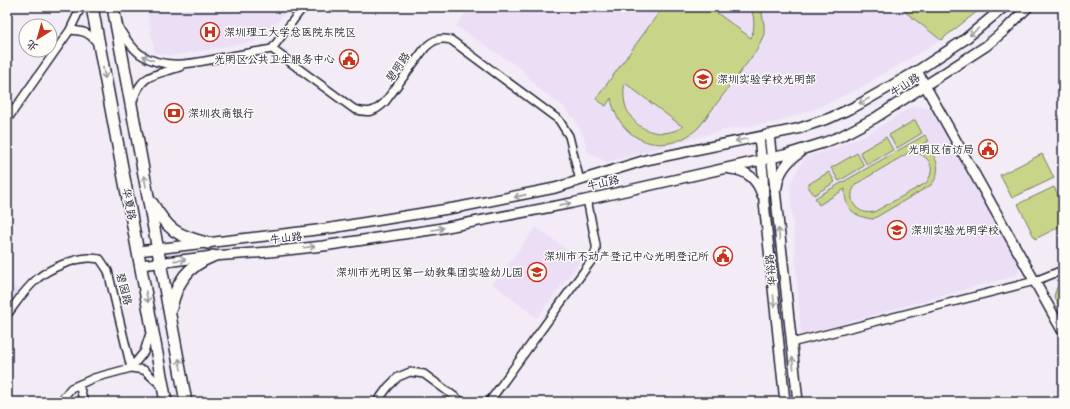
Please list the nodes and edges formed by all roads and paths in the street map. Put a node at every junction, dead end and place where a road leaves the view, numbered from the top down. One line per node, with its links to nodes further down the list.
1 (81, 7): 8 (street)
2 (92, 7): 9 (main road, 华夏路)
3 (114, 7): 7 (main road, 华夏路)
4 (302, 7): 10 (street)
5 (1004, 7): 12 (street, 牛山路, one-way to 12)
6 (1028, 7): 13 (street, 牛山路)
7 (117, 25): 11 (street, one-way to 7); 14 (main road, 华夏路)
8 (70, 30): 9 (street); 15 (street)
9 (99, 45): 28 (main road, 华夏路, one-way to 28)
10 (272, 49): 11 (street); 21 (street, 碧明路)
11 (186, 64): 14 (street)
12 (917, 71): 13 (street); 16 (street, 牛山路, one-way to 16)
13 (926, 86): 18 (street, 牛山路); 33 (street)
14 (132, 106): 22 (main road, 华夏路, one-way to 14)
15 (7, 120)
16 (769, 134): 17 (street, 牛山路); 19 (street, 华裕路)
17 (759, 137): 19 (street, 华裕路); 21 (street, 牛山路, one-way to 21)
18 (812, 147): 19 (street, 牛山路); 24 (street)
19 (766, 159): 20 (street, 牛山路); 24 (street, 华裕路); 25 (street, 华裕路)
20 (720, 169): 23 (street, 牛山路); 25 (street)
21 (580, 181): 26 (street, 牛山路, one-way to 26)
22 (149, 199): 26 (main road); 27 (main road, 华夏路)
23 (587, 199): 29 (street, 牛山路, one-way to 23); 48 (street)
24 (776, 200): 38 (street, 华裕路, one-way to 24)
25 (764, 202): 49 (street, 华裕路, one-way to 49)
26 (207, 243): 27 (street, 牛山路)
27 (158, 248): 28 (street, 牛山路); 30 (main road, 华夏路)
28 (138, 251): 31 (main road, 华夏路)
29 (213, 256): 30 (street, 牛山路, one-way to 29); 34 (main road)
30 (160, 262): 31 (street, 牛山路); 34 (main road, 华夏路)
31 (141, 265): 36 (main road, 华夏路, one-way to 36)
32 (1063, 270): 33 (street)
33 (1035, 281): 37 (street); 38 (street)
34 (170, 310): 45 (main road, 华夏路, one-way to 34)
35 (7, 315): 39 (street, 碧园路)
36 (152, 325): 39 (street); 41 (main road, 华夏路)
37 (1063, 332)
38 (791, 343): 50 (street, 华裕路, one-way to 38)
39 (131, 368): 40 (street); 41 (street)
40 (80, 385): 42 (street); 43 (street)
41 (163, 387): 44 (main road, 华夏路)
42 (60, 402)
43 (84, 402)
44 (166, 402)
45 (186, 402)
46 (378, 402): 47 (street)
47 (462, 402)
48 (489, 402)
49 (785, 402)
50 (798, 402)

